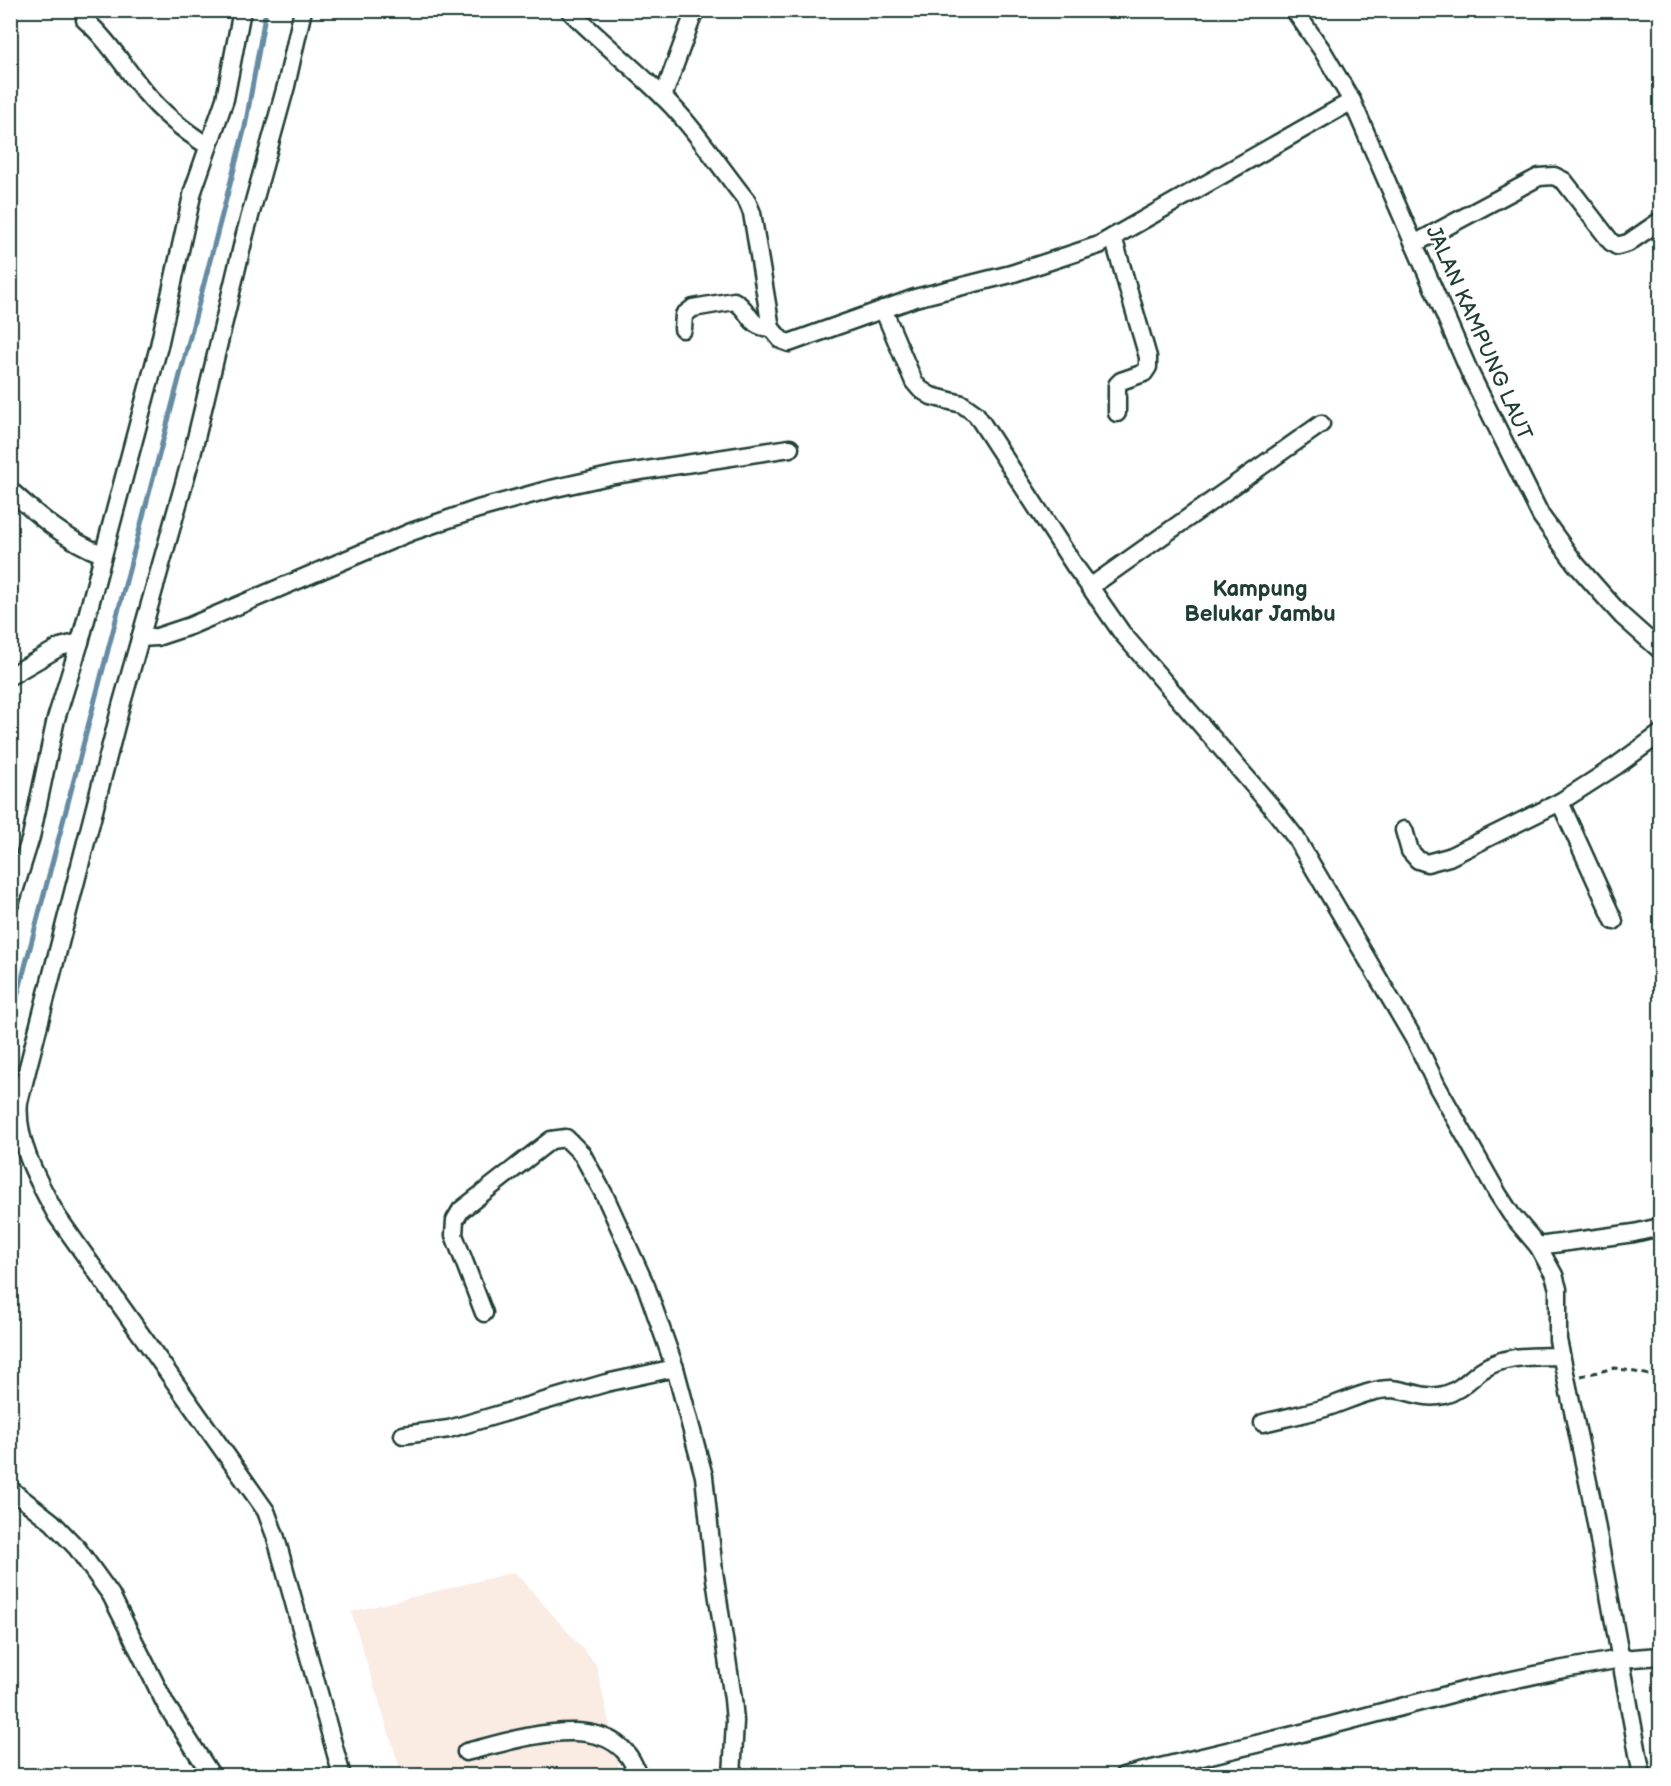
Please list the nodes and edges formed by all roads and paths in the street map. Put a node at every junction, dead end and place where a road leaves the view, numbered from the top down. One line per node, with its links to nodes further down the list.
1 (242, 10): 9 (street)
2 (303, 10): 22 (street)
3 (569, 10): 7 (street)
4 (694, 10): 7 (street)
5 (1294, 10): 8 (street, JALAN KAMPUNG LAUT)
6 (85, 20): 9 (street)
7 (663, 97): 14 (street)
8 (1352, 101): 11 (street); 12 (street, JALAN KAMPUNG LAUT)
9 (208, 146): 20 (street)
10 (1660, 221): 12 (street)
11 (1113, 237): 13 (street); 16 (street)
12 (1414, 244): 24 (street, JALAN KAMPUNG LAUT)
13 (883, 309): 14 (street); 21 (street)
14 (771, 328): 15 (street)
15 (683, 329)
16 (1117, 413)
17 (1321, 423): 21 (street)
18 (790, 448): 22 (street)
19 (10, 489): 20 (street)
20 (102, 554): 23 (street)
21 (1090, 587): 33 (street)
22 (140, 638): 31 (street)
23 (80, 642): 25 (street); 29 (street)
24 (1660, 650)
25 (10, 676)
26 (1660, 734): 27 (street)
27 (1560, 802): 28 (street); 30 (street)
28 (1404, 830)
29 (10, 904)
30 (1614, 921)
31 (14, 1121): 46 (street)
32 (1660, 1227): 33 (street)
33 (1538, 1246): 35 (street)
34 (484, 1313): 36 (street)
35 (1563, 1363): 37 (path); 38 (street); 42 (street)
36 (675, 1368): 39 (street); 48 (street)
37 (1660, 1377)
38 (1263, 1423)
39 (403, 1435)
40 (10, 1489): 45 (street)
41 (1660, 1656): 42 (street)
42 (1621, 1659): 44 (street); 50 (street)
43 (466, 1752): 47 (street)
44 (1170, 1770): 49 (street)
45 (212, 1776)
46 (342, 1776)
47 (638, 1776)
48 (732, 1776)
49 (1123, 1776)
50 (1642, 1776)

